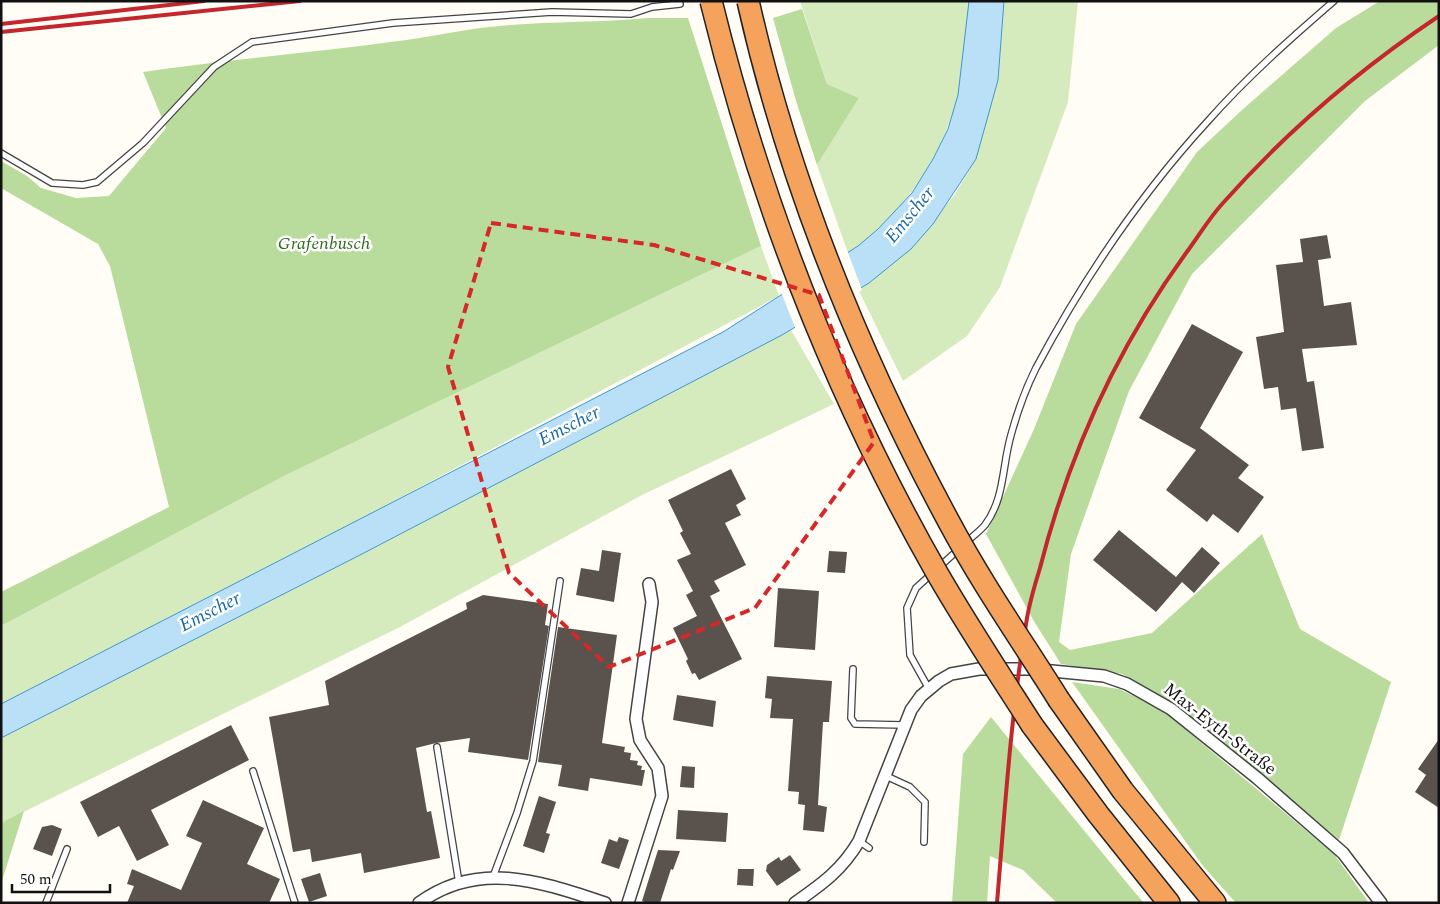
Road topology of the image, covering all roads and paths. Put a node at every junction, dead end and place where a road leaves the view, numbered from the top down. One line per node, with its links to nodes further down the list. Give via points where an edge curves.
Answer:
1 (711, 1): 26 (highway, bridge, via 743,120 772,210 849,402 893,492 937,573 1032,725)
2 (748, 1): 27 (highway, bridge, via 803,195 883,389 950,524 1058,700 1123,791)
3 (1334, 1): 9 (lane, via 1207,121 1127,221 1077,293 1028,388 1010,436 1003,485 996,505 984,525 916,588 908,608 910,655)
4 (680, 4): 5 (lane, via 652,7 631,14 552,12 411,22 252,42 214,67 144,143 97,182 83,185 52,183)
5 (1, 153)
6 (560, 581): 18 (lane, via 533,761)
7 (649, 584): 24 (street, via 652,602 636,719 640,740 658,768 662,796)
8 (853, 669): 10 (lane, via 851,718 856,724)
9 (929, 690): 10 (street, Max-Eyth-Straße, via 911,710); 28 (street, Max-Eyth-Straße, via 951,674 979,669 1104,676 1127,684 1171,709 1279,797 1343,853)
10 (904, 725): 13 (street, Max-Eyth-Straße)
11 (437, 747): 19 (lane)
12 (253, 771): 21 (lane)
13 (884, 775): 14 (street, Max-Eyth-Straße); 15 (lane, via 910,787 925,802)
14 (859, 841): 16 (lane); 25 (street, Max-Eyth-Straße, via 839,870)
15 (924, 842)
16 (869, 848)
17 (67, 849): 20 (lane)
18 (493, 877): 19 (street); 23 (street, via 520,878)
19 (459, 883): 22 (street)
20 (46, 903)
21 (295, 903)
22 (419, 903)
23 (605, 903)
24 (628, 903)
25 (796, 903)
26 (1169, 903)
27 (1215, 903)
28 (1381, 903)

